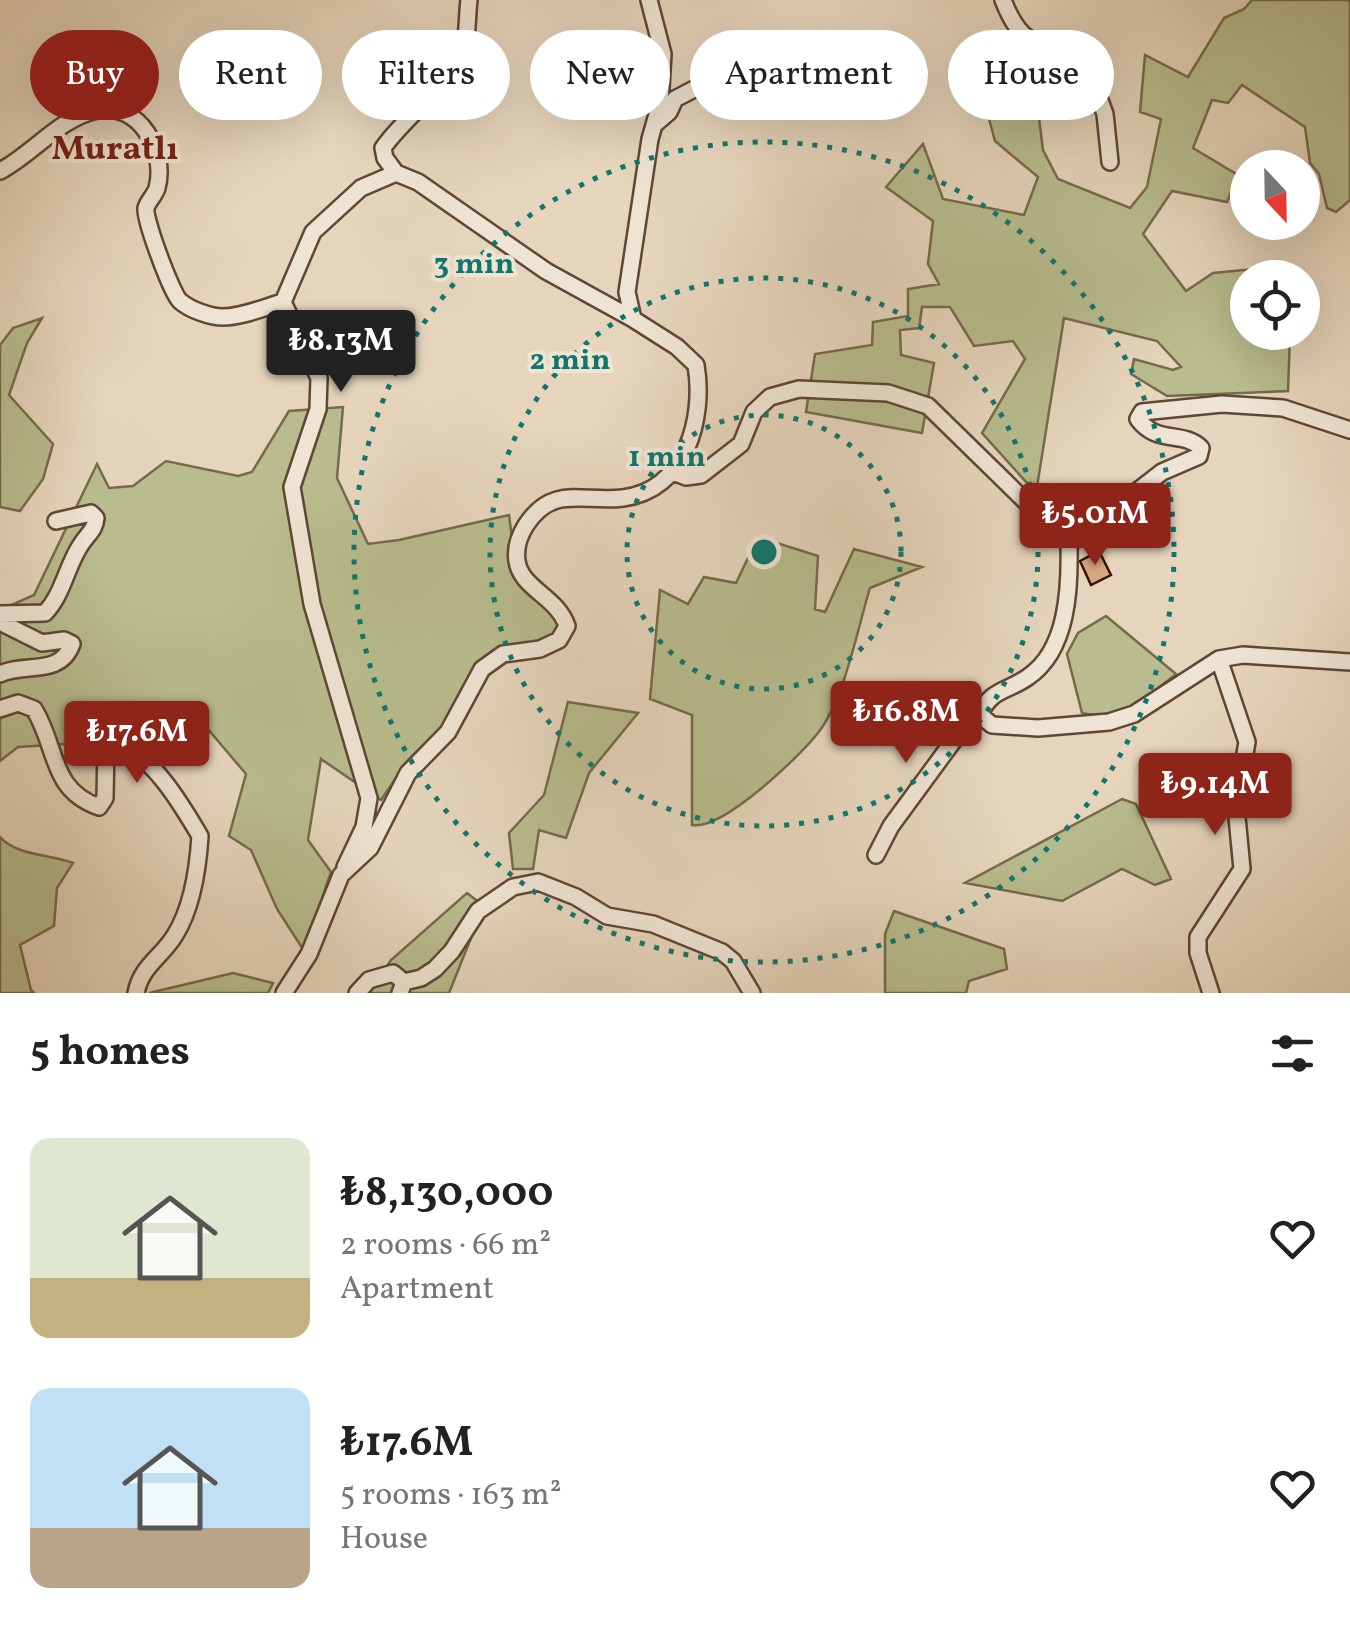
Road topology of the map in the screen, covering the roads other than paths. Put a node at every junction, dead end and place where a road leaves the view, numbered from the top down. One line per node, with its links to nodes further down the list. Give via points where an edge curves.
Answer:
1 (468, 0): 8 (street, via 463,50 384,148)
2 (649, 0): 5 (street, via 664,54)
3 (1003, 0): 6 (street, via 1028,40 1080,46 1105,114)
4 (690, 91): 5 (street, via 674,99)
5 (654, 126): 10 (street, via 627,292)
6 (1110, 162)
7 (0, 171): 9 (street, via 69,121 100,109 133,116 154,148 158,186 146,210 148,226 177,300 223,317)
8 (396, 173): 9 (street, via 361,188 313,232); 10 (street)
9 (284, 302): 23 (street, via 319,378 318,408 292,488 312,604 369,798 364,828)
10 (634, 320): 12 (street, via 696,365 699,412)
11 (1350, 430): 14 (street, via 1282,408 1222,404 1142,412 1138,419 1149,432 1194,441 1198,456 1162,472)
12 (673, 472): 14 (street, via 701,475 740,444 754,412 770,397 799,389 888,393 928,406); 23 (street, via 624,498 558,498 534,514 518,537 517,562 524,580 562,609 567,626 560,640 503,654 482,669 448,732 408,773 370,848)
13 (56, 521): 15 (street, via 91,513 96,518 56,601 45,614)
14 (1069, 544): 21 (street, via 1065,613 1050,656 1030,676 986,700)
15 (0, 614)
16 (0, 622): 19 (street, via 42,642 72,644 64,659 49,666)
17 (1218, 659): 18 (street); 21 (street, via 1134,714 1109,722 1038,728 992,725); 29 (street, via 1247,742 1236,808 1242,869 1198,937)
18 (1350, 662)
19 (0, 674)
20 (0, 709): 25 (street, via 34,709 62,779 78,800 99,807 106,745 125,744 158,774 200,836 186,910 172,940 139,978)
21 (980, 715): 22 (street, via 964,724)
22 (876, 856)
23 (342, 875): 26 (street)
24 (402, 988): 27 (street, via 392,973); 28 (street, via 452,951 478,911 526,882 538,882 607,916 653,924 722,952)
25 (136, 993)
26 (284, 993)
27 (357, 993)
28 (752, 993)
29 (1211, 993)

